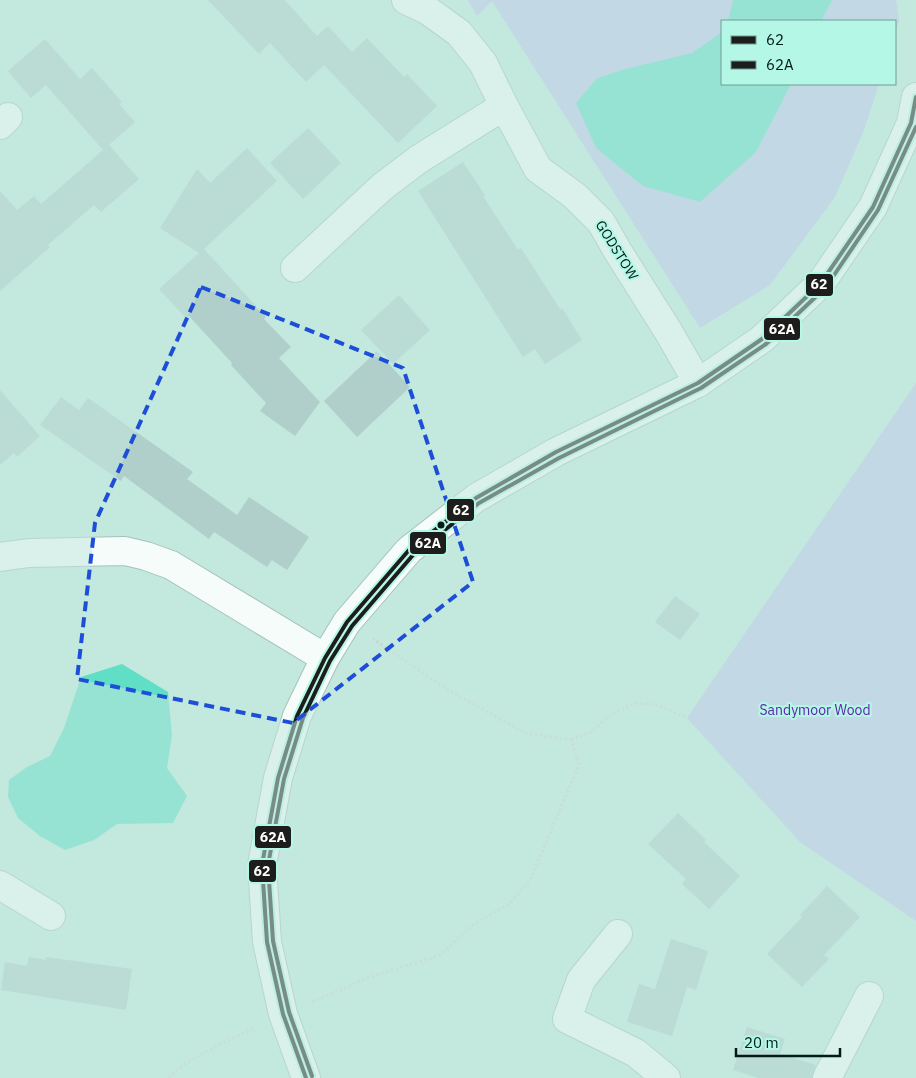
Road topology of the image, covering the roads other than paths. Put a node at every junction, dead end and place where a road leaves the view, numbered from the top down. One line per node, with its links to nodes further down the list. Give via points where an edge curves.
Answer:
1 (406, 0): 3 (street, GODSTOW, via 427,10 459,33 484,63)
2 (916, 97): 5 (street, via 911,123 873,207 821,283 762,339)
3 (504, 106): 4 (street, via 419,159 382,187); 5 (street, GODSTOW, via 538,169 575,196 601,222)
4 (295, 268)
5 (698, 382): 7 (street, via 556,452 476,498 409,550 347,622)
6 (0, 557): 7 (street, via 29,553 125,552 146,556 171,565)
7 (325, 658): 12 (street, via 297,716 278,778 262,864 267,942 283,1014)
8 (0, 885): 9 (street)
9 (51, 916)
10 (618, 934): 13 (street, via 581,980 567,1019 636,1053)
11 (869, 996): 14 (street)
12 (306, 1078)
13 (666, 1078)
14 (827, 1078)

